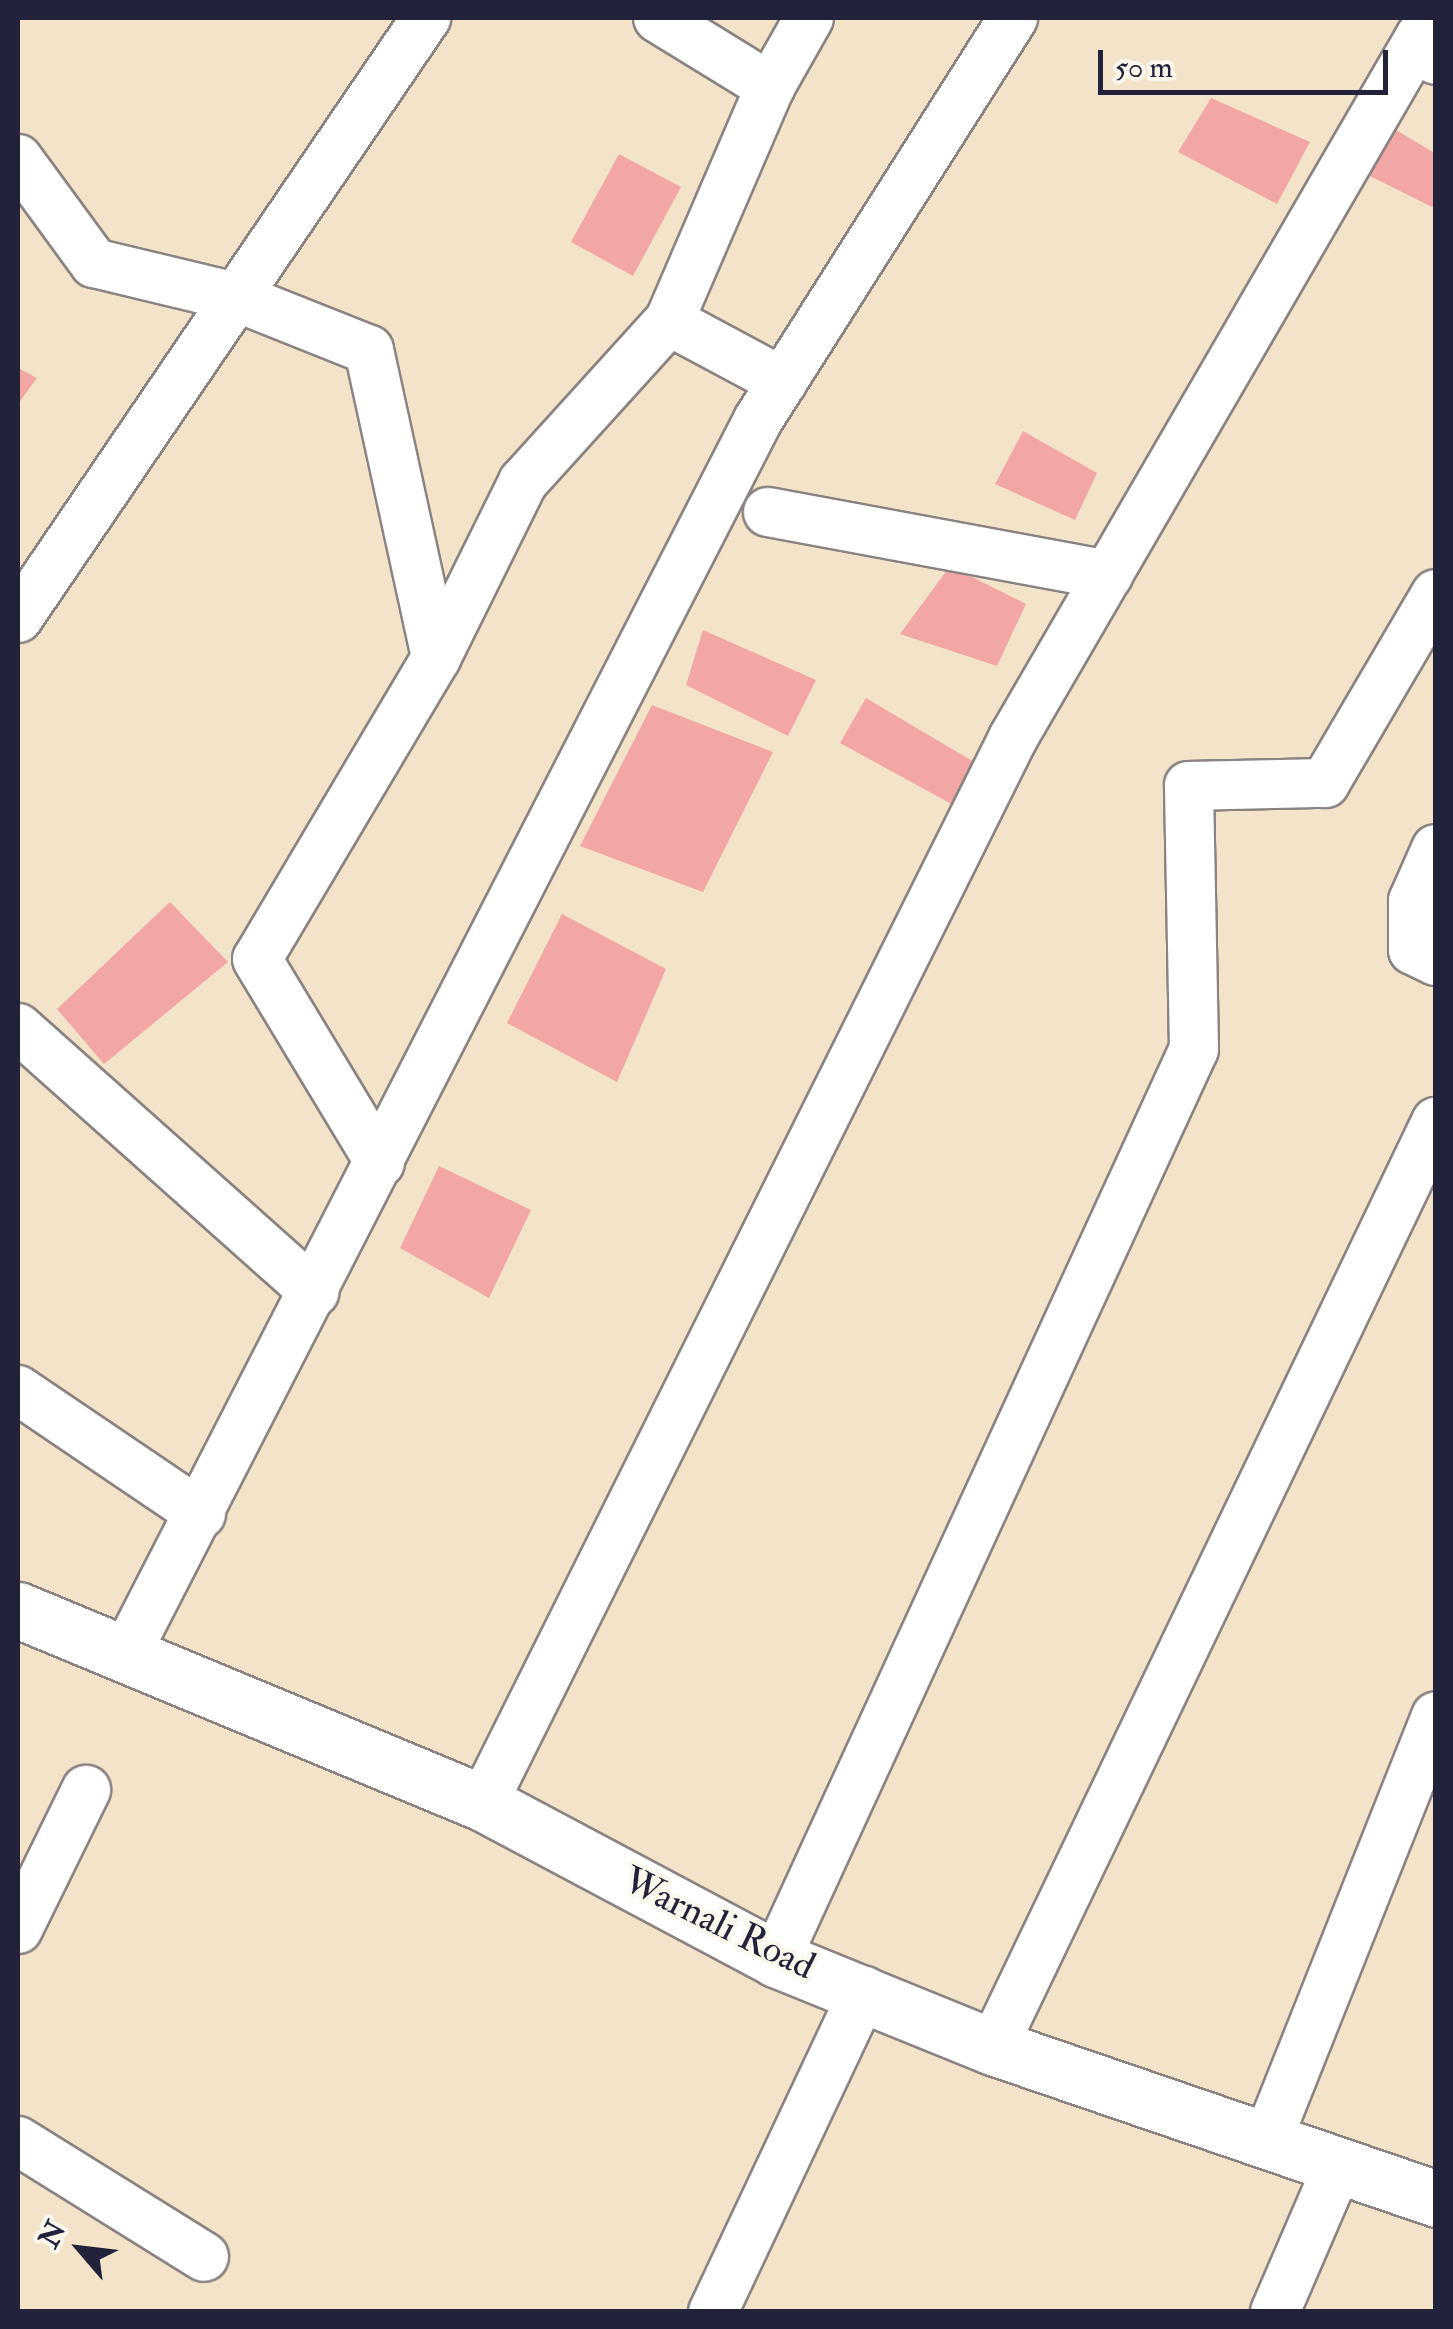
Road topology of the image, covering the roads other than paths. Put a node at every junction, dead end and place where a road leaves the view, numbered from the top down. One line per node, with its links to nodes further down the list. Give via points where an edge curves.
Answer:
1 (426, 18): 8 (street)
2 (658, 18): 6 (street)
3 (809, 18): 6 (street)
4 (1013, 18): 10 (street)
5 (1430, 38): 12 (street)
6 (770, 87): 9 (street)
7 (18, 159): 8 (street, via 94,264)
8 (236, 297): 14 (street); 15 (street, via 368,350)
9 (670, 321): 10 (street); 15 (street, via 523,482)
10 (782, 382): 20 (street)
11 (768, 512): 12 (street)
12 (1108, 575): 28 (street, via 1013,738)
13 (1436, 594): 30 (street, via 1325,783 1189,786 1194,1049)
14 (18, 618)
15 (436, 658): 20 (street, via 257,959)
16 (1436, 849): 17 (street, via 1412,900 1412,950)
17 (1436, 961)
18 (18, 1028): 21 (street)
19 (1436, 1122): 32 (street)
20 (380, 1163): 21 (street)
21 (314, 1292): 23 (street)
22 (18, 1390): 23 (street)
23 (201, 1514): 25 (street)
24 (18, 1610): 25 (main road, Warnali Road)
25 (125, 1656): 28 (main road, Warnali Road)
26 (1436, 1716): 34 (street)
27 (86, 1790): 29 (street)
28 (482, 1803): 30 (main road, Warnali Road)
29 (18, 1929)
30 (776, 1959): 31 (main road, Warnali Road)
31 (864, 1990): 32 (main road, Warnali Road); 38 (street)
32 (993, 2047): 34 (main road, Warnali Road)
33 (18, 2140): 37 (street)
34 (1267, 2142): 35 (main road, Warnali Road)
35 (1338, 2166): 36 (main road, Warnali Road); 39 (street)
36 (1436, 2199)
37 (204, 2257)
38 (712, 2312)
39 (1276, 2312)

